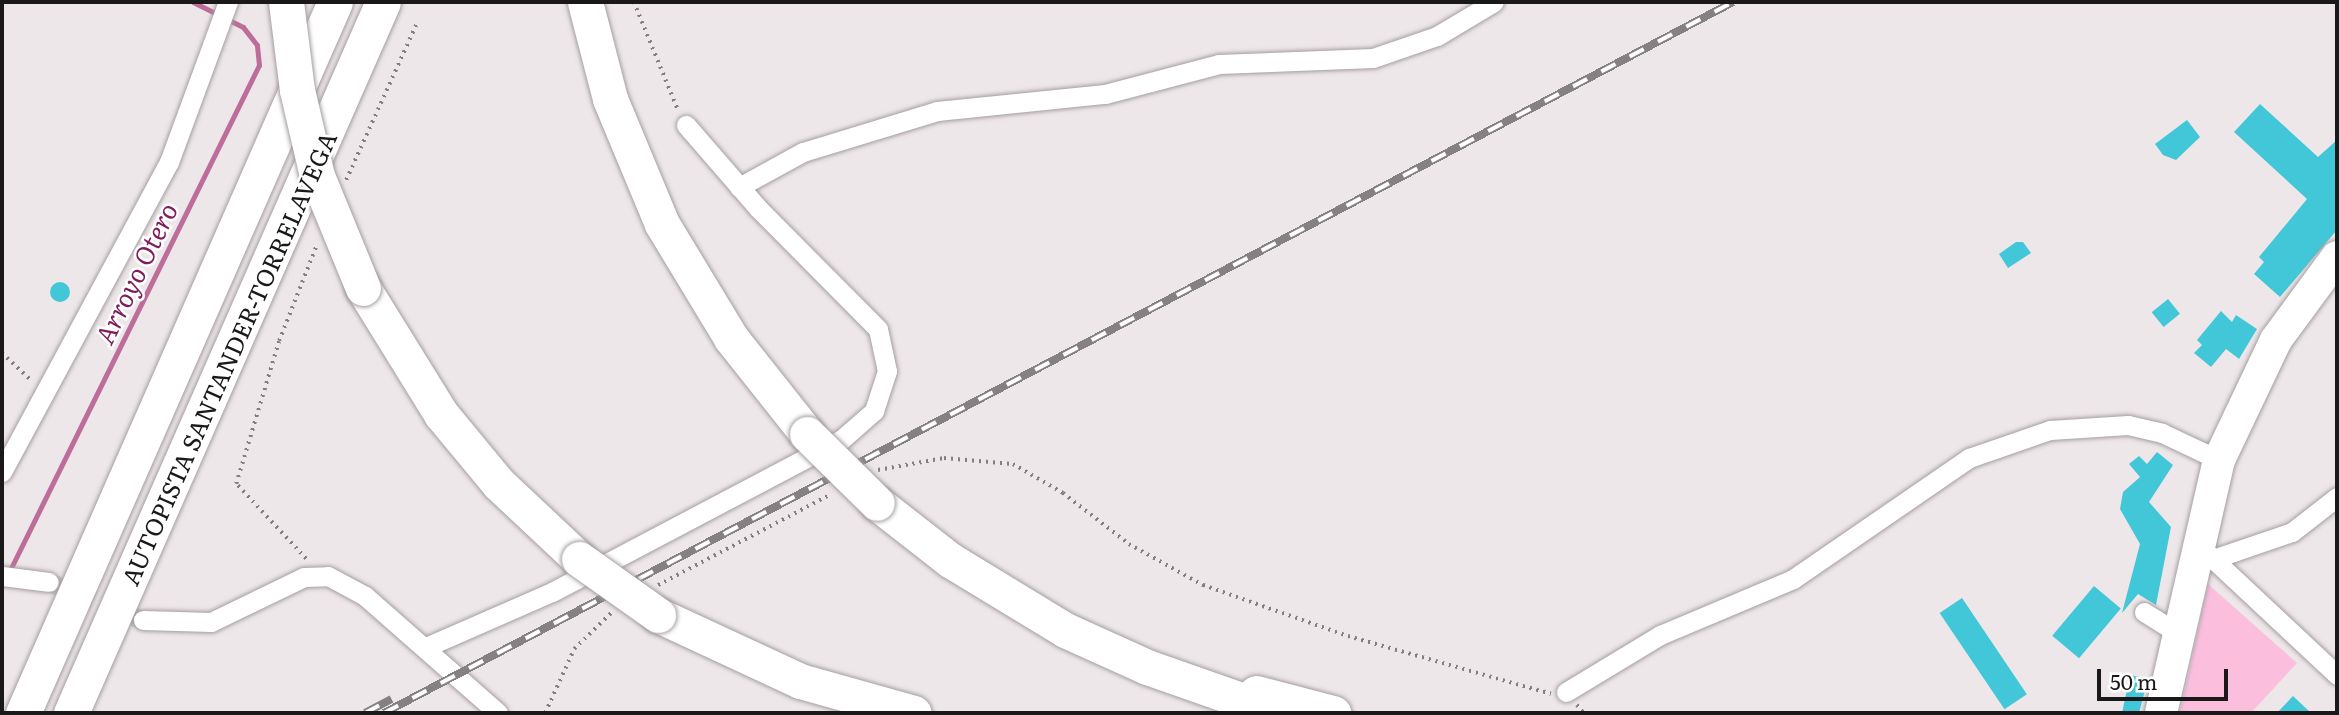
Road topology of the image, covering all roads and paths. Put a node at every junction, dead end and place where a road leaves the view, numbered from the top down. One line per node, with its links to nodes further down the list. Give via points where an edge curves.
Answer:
1 (228, 2): 15 (street, via 169,162)
2 (286, 2): 26 (highway, bridge, via 297,90 317,176 363,288 415,379 455,432 579,559 658,615)
3 (335, 2): 31 (highway, AUTOPISTA SANTANDER-TORRELAVEGA)
4 (383, 2): 32 (highway, AUTOPISTA SANTANDER-TORRELAVEGA)
5 (585, 2): 28 (highway, bridge, via 610,99 662,224 731,338 807,434 877,503 988,585)
6 (634, 2): 9 (path)
7 (1494, 2): 10 (street, via 1405,51 1300,65 1219,64 1105,94 937,111 803,152)
8 (417, 23): 11 (path)
9 (686, 125): 10 (street)
10 (739, 187): 27 (street, via 878,329 887,371 874,411 861,425 820,451 552,592)
11 (342, 189)
12 (319, 240): 20 (path, via 279,341 236,484)
13 (2337, 257): 16 (highway, via 2276,340)
14 (2, 353): 15 (path)
15 (46, 393): 17 (street)
16 (2219, 460): 19 (highway); 30 (street, via 2161,433 2128,425 2050,430 1969,458 1793,579 1660,635)
17 (2, 472)
18 (2337, 497): 19 (street, via 2292,532)
19 (2204, 551): 25 (highway); 29 (street)
20 (317, 575): 24 (street, via 211,622); 27 (street, via 348,584)
21 (11, 576): 22 (street)
22 (49, 582)
23 (2144, 612): 25 (street)
24 (143, 620)
25 (2176, 632): 38 (highway)
26 (717, 646): 34 (highway, via 772,676); 35 (highway, via 800,681)
27 (426, 647): 33 (street)
28 (1105, 649): 36 (highway); 37 (highway)
29 (2337, 675)
30 (1566, 692)
31 (23, 713)
32 (71, 713)
33 (498, 713)
34 (865, 713)
35 (914, 713)
36 (1278, 713)
37 (1333, 713)
38 (2161, 713)

